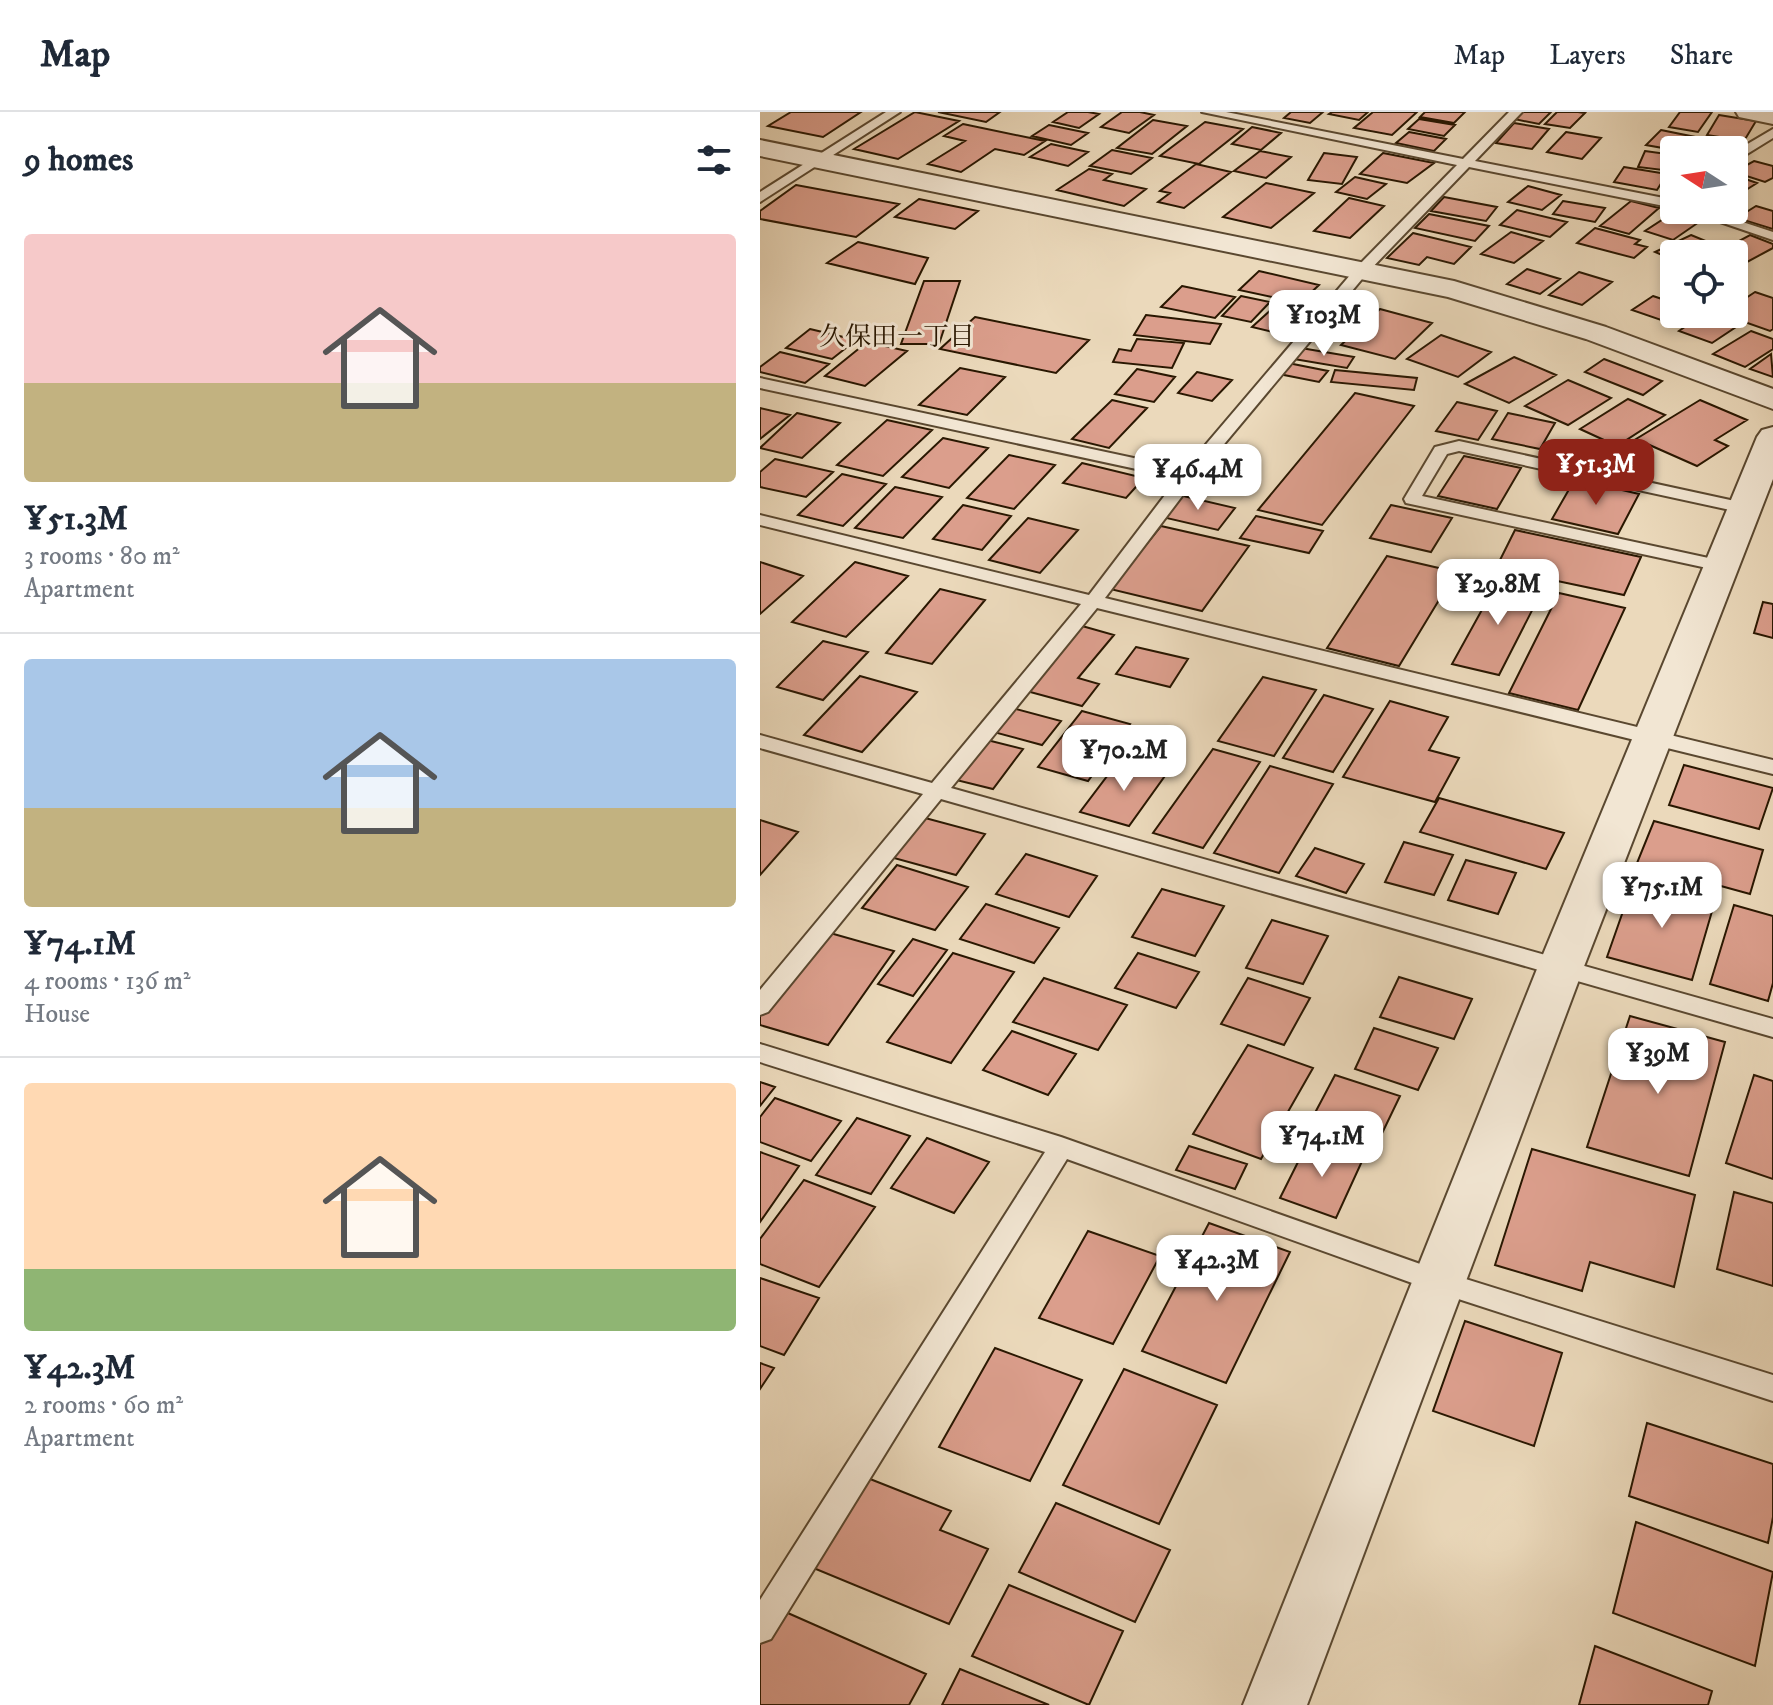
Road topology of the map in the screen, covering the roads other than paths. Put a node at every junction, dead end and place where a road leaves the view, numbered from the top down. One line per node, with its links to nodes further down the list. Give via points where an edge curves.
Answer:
1 (894, 112): 9 (lane)
2 (1208, 112): 10 (lane)
3 (1516, 112): 10 (lane)
4 (1748, 112): 5 (street)
5 (1773, 117)
6 (1773, 133): 8 (lane)
7 (760, 148): 9 (street)
8 (1748, 149)
9 (814, 160): 11 (lane); 15 (street)
10 (1464, 162): 12 (lane); 15 (lane)
11 (760, 198)
12 (1660, 199)
13 (1736, 224): 14 (lane)
14 (1773, 236)
15 (1362, 270): 17 (street, via 1454,290 1596,333); 19 (lane)
16 (760, 383): 19 (lane)
17 (1773, 400)
18 (1773, 437): 20 (street)
19 (1189, 475): 23 (lane)
20 (1744, 508): 22 (street); 22 (lane, via 1459,446 1441,450 1412,499)
21 (760, 520): 23 (lane)
22 (1721, 566): 24 (street)
23 (1094, 600): 24 (lane); 27 (lane)
24 (1652, 738): 26 (lane); 28 (street)
25 (760, 741): 27 (lane)
26 (1773, 767)
27 (939, 791): 28 (lane); 29 (lane)
28 (1560, 969): 30 (lane); 33 (street)
29 (760, 1006)
30 (1773, 1028)
31 (760, 1053): 32 (lane)
32 (1061, 1147): 33 (lane); 35 (lane)
33 (1440, 1282): 34 (lane); 36 (street)
34 (1773, 1388)
35 (760, 1628)
36 (1275, 1705)

